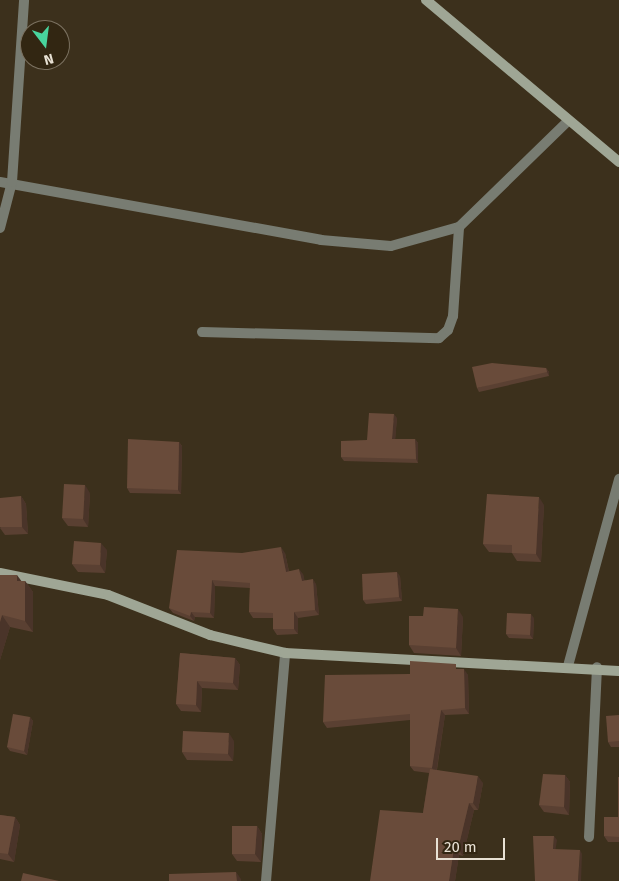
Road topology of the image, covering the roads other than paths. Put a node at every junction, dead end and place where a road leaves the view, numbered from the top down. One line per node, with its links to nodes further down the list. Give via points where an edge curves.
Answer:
1 (24, 0): 6 (street)
2 (426, 0): 3 (street)
3 (568, 121): 4 (street); 7 (street)
4 (619, 162)
5 (0, 182): 6 (street)
6 (12, 182): 7 (street, via 321,240 391,246); 8 (street)
7 (459, 227): 9 (street, via 453,316 448,330 439,338)
8 (0, 228)
9 (202, 332)
10 (619, 479): 13 (street)
11 (0, 573): 12 (street, via 108,595 210,635)
12 (285, 653): 13 (street); 17 (street)
13 (568, 666): 14 (street)
14 (597, 667): 15 (street); 16 (street)
15 (619, 671)
16 (589, 837)
17 (266, 881)

